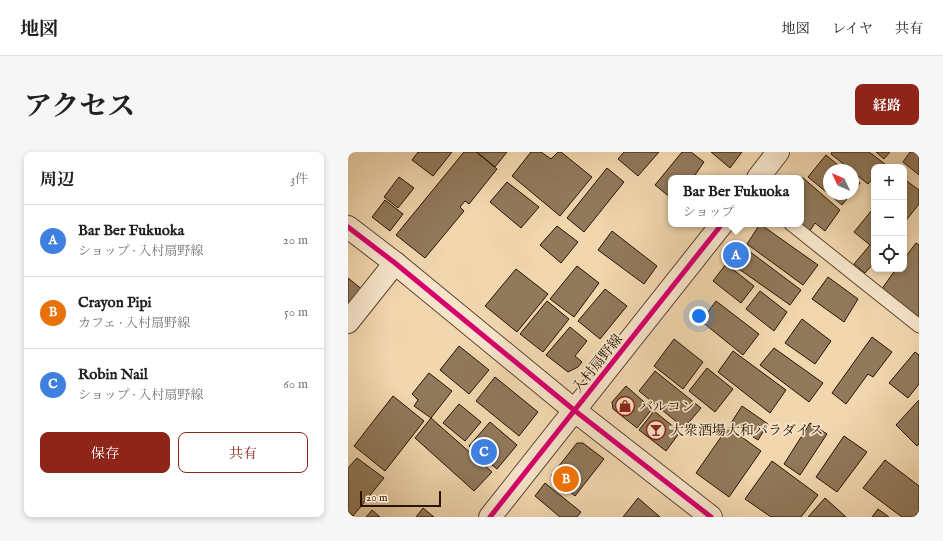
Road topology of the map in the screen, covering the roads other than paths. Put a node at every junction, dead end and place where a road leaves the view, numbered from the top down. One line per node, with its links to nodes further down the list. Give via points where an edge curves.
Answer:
1 (778, 152): 2 (street)
2 (760, 175)
3 (348, 227): 6 (street)
4 (720, 227): 9 (street, 入村扇野線)
5 (795, 227): 8 (lane)
6 (395, 263): 7 (street); 9 (street)
7 (348, 322)
8 (919, 326)
9 (574, 410): 10 (street, 入村扇野線); 11 (street)
10 (490, 517)
11 (711, 517)

